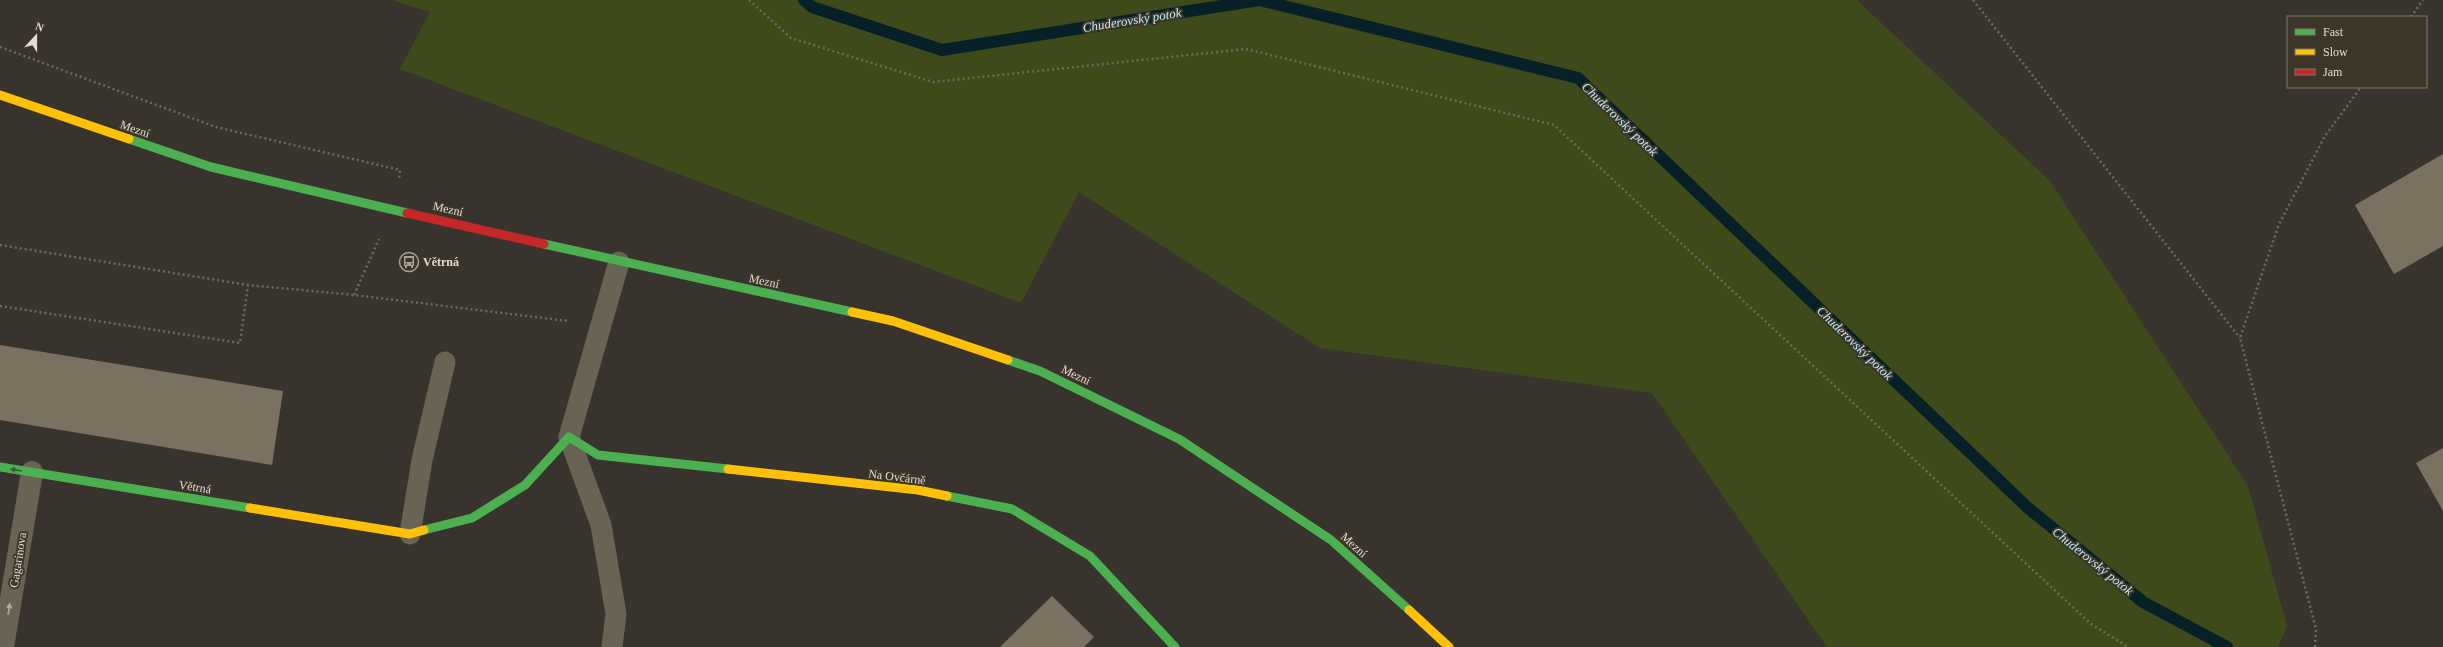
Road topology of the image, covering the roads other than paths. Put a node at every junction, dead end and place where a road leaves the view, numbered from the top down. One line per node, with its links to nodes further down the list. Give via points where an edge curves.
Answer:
1 (0, 95): 2 (street, Mezní, via 211,167)
2 (619, 262): 4 (lane); 11 (street, Mezní, via 893,321 1040,371 1179,439 1331,540)
3 (445, 362): 7 (lane, via 422,460)
4 (569, 437): 7 (street, Větrná, via 525,485 472,518); 8 (street, Na Ovčárně, via 598,454 918,490 1012,509 1090,556); 10 (lane, via 601,525 616,614)
5 (0, 467): 6 (street, Větrná, one-way to 5)
6 (32, 472): 7 (street, Větrná); 9 (street, Gagarinova, one-way to 6)
7 (410, 534)
8 (1165, 644)
9 (3, 647)
10 (612, 647)
11 (1449, 647)

